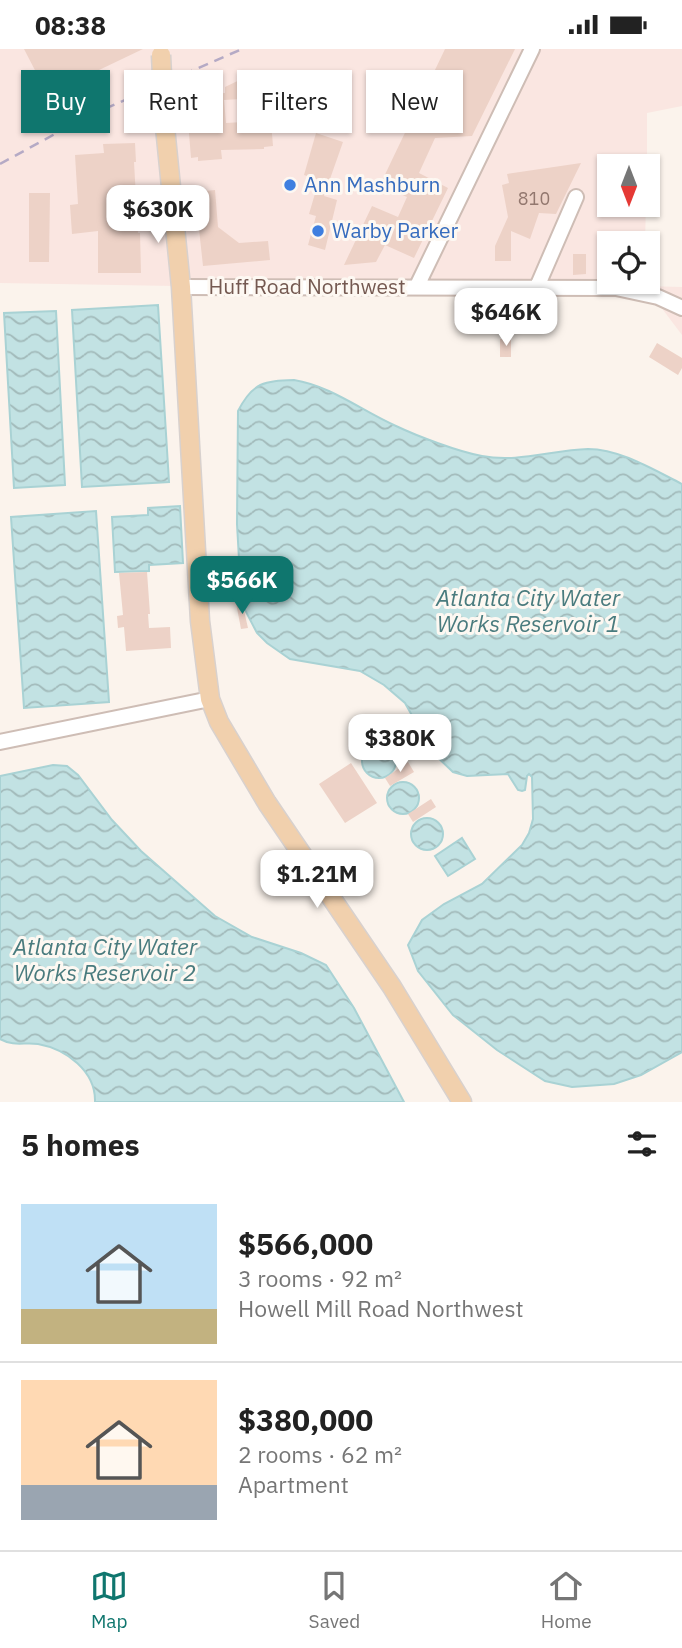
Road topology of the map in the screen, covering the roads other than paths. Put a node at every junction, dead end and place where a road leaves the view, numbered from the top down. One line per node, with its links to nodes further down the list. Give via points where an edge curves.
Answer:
1 (532, 49): 4 (street)
2 (161, 52): 5 (main road, bridge)
3 (576, 197): 6 (street)
4 (417, 286): 5 (street, Huff Road Northwest); 6 (street, Huff Road Northwest)
5 (181, 287): 8 (main road, via 200,621)
6 (537, 287): 7 (street, Huff Road Northwest, via 616,288 648,294)
7 (682, 308)
8 (210, 699): 9 (street); 10 (main road, via 267,803)
9 (0, 742)
10 (462, 1102)

